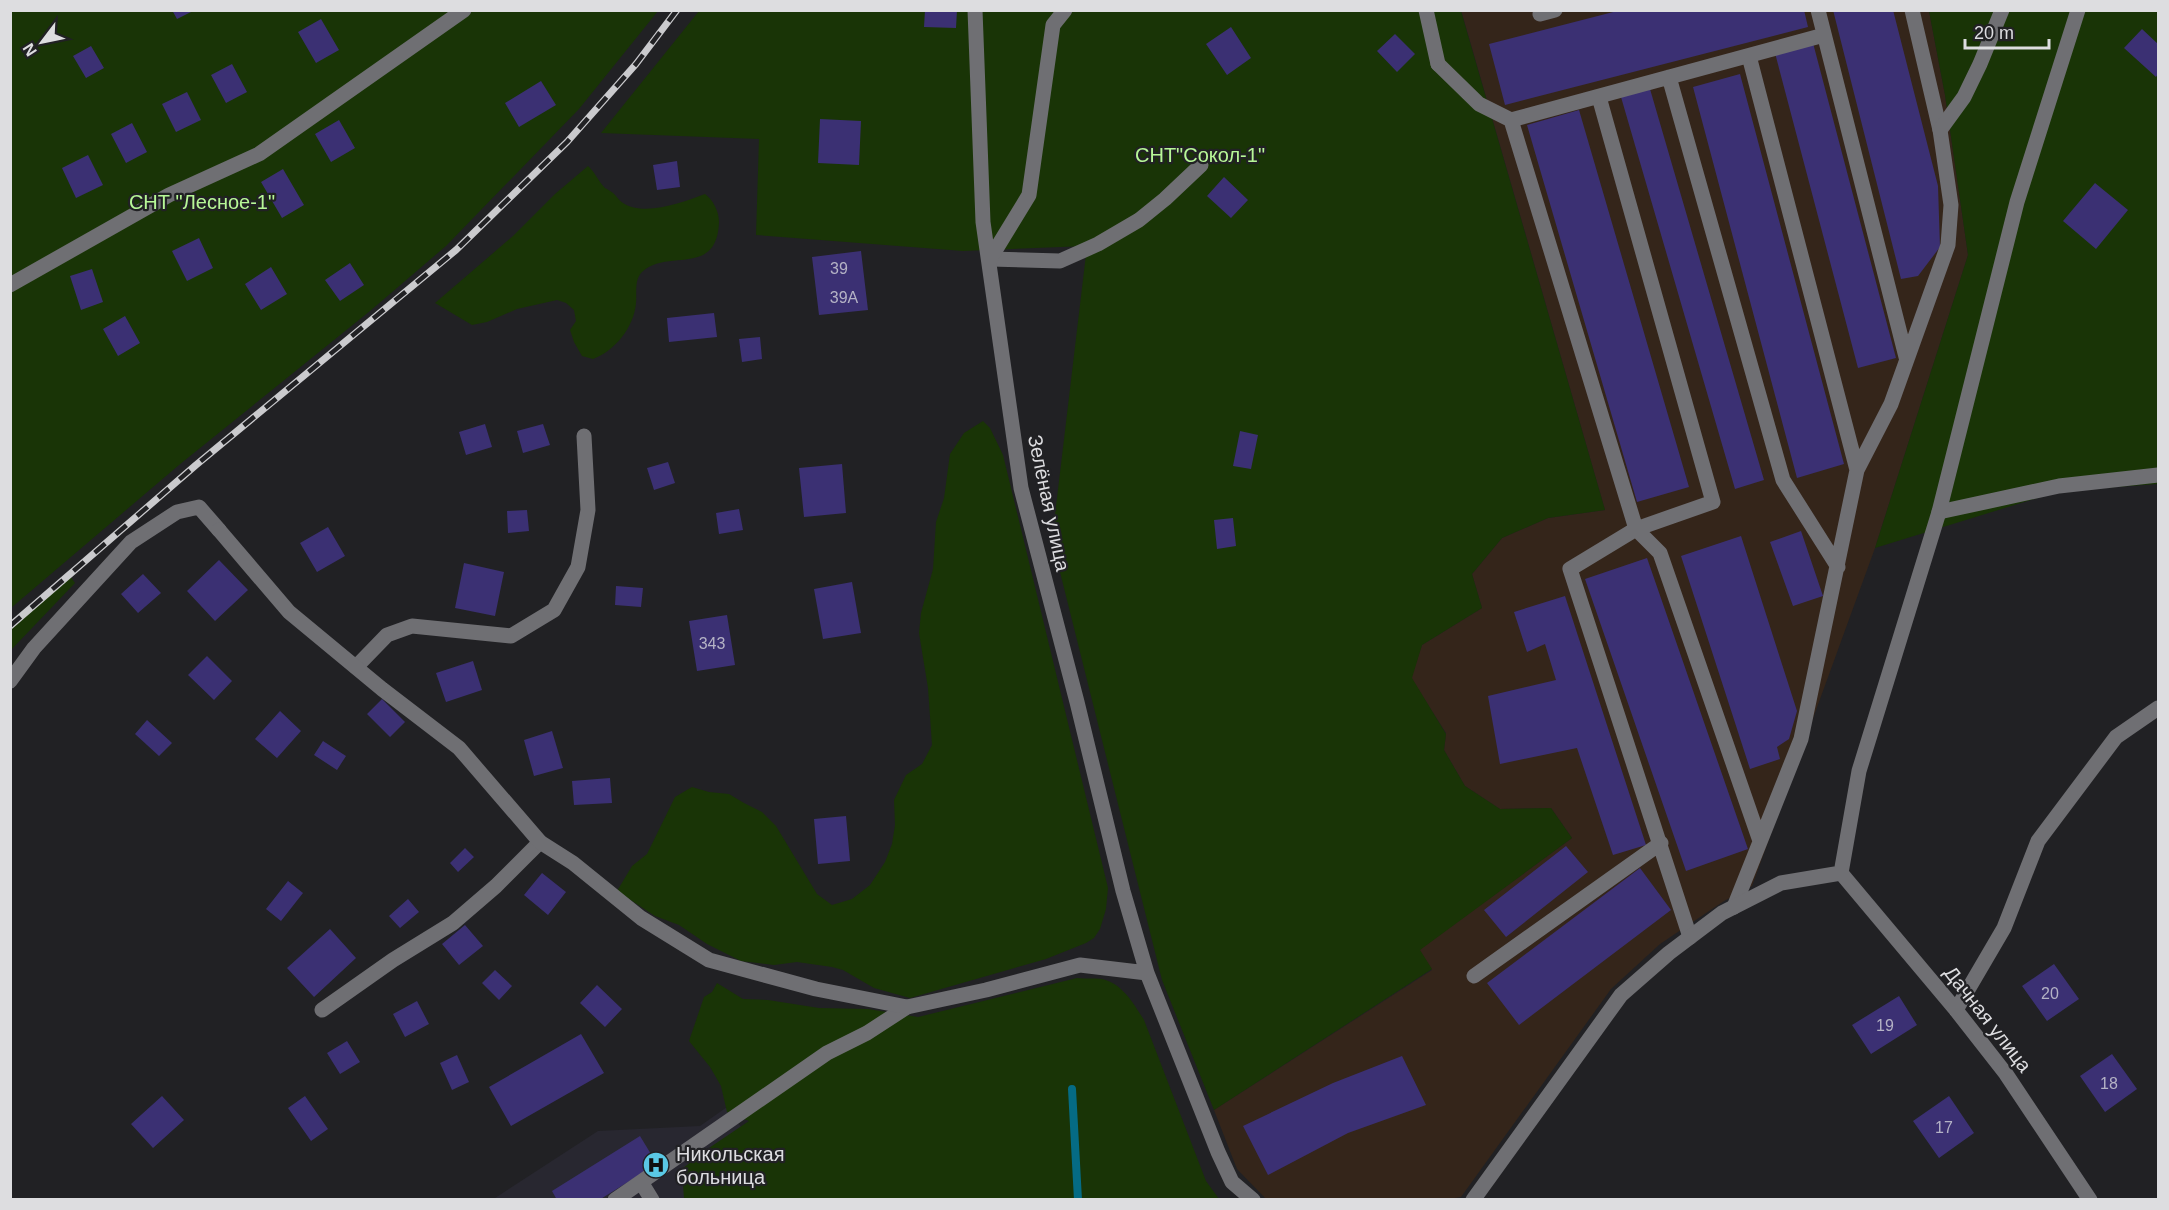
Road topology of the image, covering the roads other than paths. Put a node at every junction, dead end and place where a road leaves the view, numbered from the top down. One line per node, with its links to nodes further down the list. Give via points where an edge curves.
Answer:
1 (464, 10): 17 (street, via 260,154 169,195)
2 (975, 10): 16 (street, Зелёная улица, via 983,222)
3 (1065, 10): 16 (street, via 1053,25 1029,195)
4 (1426, 10): 13 (street, via 1438,64 1479,104)
5 (1818, 10): 9 (street)
6 (1912, 10): 14 (street)
7 (2002, 10): 14 (street, via 1964,97)
8 (2078, 10): 22 (street, via 2017,202)
9 (1824, 35): 10 (street); 18 (street)
10 (1749, 56): 11 (street); 20 (street)
11 (1669, 77): 12 (street); 24 (street, via 1783,480)
12 (1599, 97): 13 (street); 23 (street, via 1713,502)
13 (1511, 120): 23 (street)
14 (1940, 130): 18 (street, via 1951,205 1948,245)
15 (1201, 165): 16 (street, via 1139,220 1060,261)
16 (990, 259): 34 (street, Зелёная улица, via 1021,488)
17 (10, 285)
18 (1906, 357): 20 (street, via 1891,404)
19 (584, 436): 25 (street, via 588,510 579,567 554,610 511,636 412,626 387,635)
20 (1857, 470): 24 (street)
21 (2158, 475): 22 (street, via 2059,486)
22 (1939, 512): 31 (street, via 1858,771)
23 (1636, 529): 28 (street, via 1660,553); 30 (street, via 1569,569)
24 (1838, 567): 28 (street, via 1801,739)
25 (356, 667): 26 (street, via 289,612 199,507 177,512 130,542 34,648); 29 (street, via 459,747)
26 (10, 681)
27 (2158, 708): 38 (street, via 2116,737 2038,841 2004,928)
28 (1760, 841): 32 (street)
29 (540, 842): 36 (street, via 573,862 641,918 709,960 816,989); 37 (street, via 453,923)
30 (1661, 843): 33 (street); 35 (street)
31 (1841, 873): 32 (street, via 1781,883); 38 (street, Дачная улица)
32 (1734, 907): 33 (street)
33 (1690, 936): 43 (street, via 1621,995)
34 (1147, 973): 36 (street, via 1080,965); 42 (street, Зелёная улица, via 1232,1182)
35 (1474, 976)
36 (907, 1007): 39 (street, via 826,1053)
37 (322, 1010)
38 (1956, 1010): 44 (street, Дачная улица, via 2006,1074)
39 (641, 1182): 40 (street); 41 (street)
40 (615, 1200)
41 (652, 1200)
42 (1253, 1200)
43 (1473, 1200)
44 (2090, 1200)

